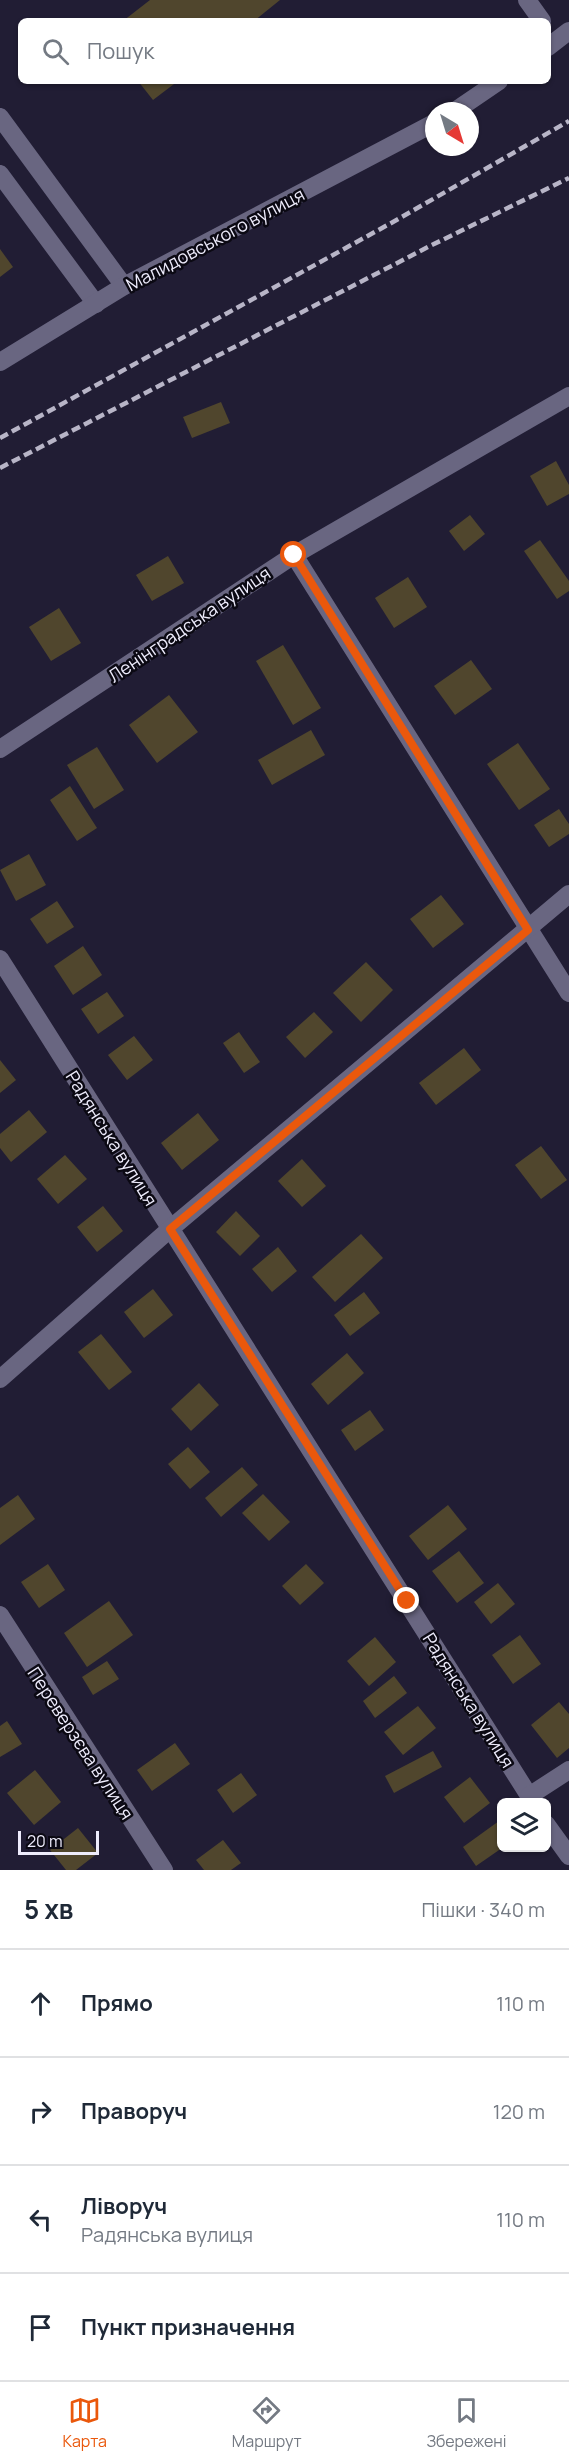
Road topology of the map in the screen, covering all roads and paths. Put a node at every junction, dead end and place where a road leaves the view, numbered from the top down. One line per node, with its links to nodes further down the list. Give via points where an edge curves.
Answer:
1 (526, 0): 2 (street)
2 (540, 18)
3 (495, 84): 4 (street)
4 (468, 102)
5 (0, 117): 8 (street)
6 (425, 128): 8 (street, Малидовського вулиця)
7 (0, 174): 9 (street)
8 (124, 286): 9 (street, Малидовського вулиця)
9 (96, 304): 10 (street, Малидовського вулиця)
10 (0, 362)
11 (569, 396): 12 (street, Ленінградська вулиця)
12 (294, 555): 13 (street, Ленінградська вулиця); 15 (street)
13 (0, 749)
14 (569, 894): 15 (street)
15 (528, 930): 17 (street); 18 (street)
16 (0, 959): 18 (street, Радянська вулиця)
17 (569, 993)
18 (170, 1229): 19 (street); 22 (street, Радянська вулиця)
19 (0, 1379)
20 (0, 1615): 26 (street, Переверзєва вулиця)
21 (569, 1770): 23 (street)
22 (530, 1798)
23 (532, 1798)
24 (551, 1831): 25 (street)
25 (569, 1856)
26 (164, 1870)

